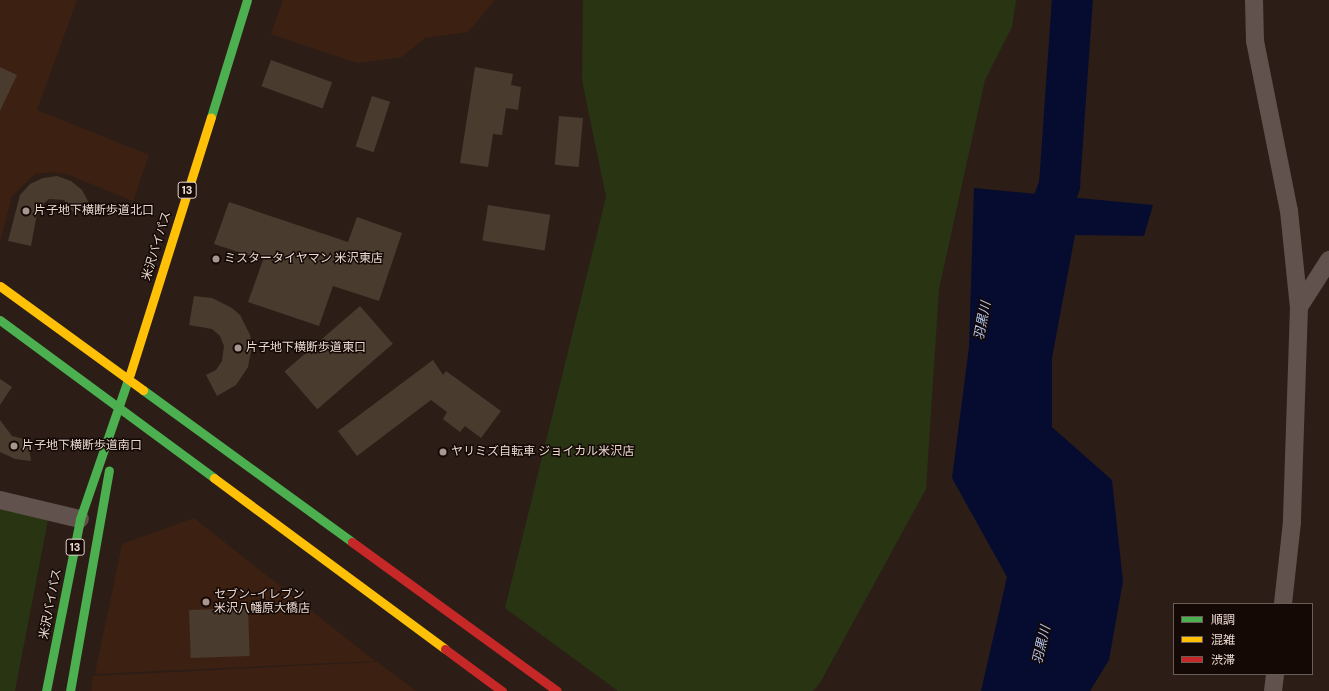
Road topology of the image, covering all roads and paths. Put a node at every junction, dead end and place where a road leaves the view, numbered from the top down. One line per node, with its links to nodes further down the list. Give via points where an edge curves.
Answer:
1 (247, 0): 7 (main road, 米沢バイパス / 13)
2 (1254, 0): 5 (street, via 1255,41 1289,211)
3 (1329, 260): 5 (street)
4 (0, 286): 7 (main road)
5 (1299, 307): 11 (street, via 1292,522)
6 (0, 320): 8 (main road)
7 (128, 381): 8 (main road, 米沢バイパス / 13); 16 (main road)
8 (120, 408): 10 (main road, 米沢バイパス / 13); 14 (main road, 米沢バイパス / 13); 15 (main road)
9 (0, 500): 10 (street)
10 (80, 519): 13 (main road, 米沢バイパス / 13)
11 (1283, 603)
12 (1275, 675): 17 (street)
13 (46, 691)
14 (70, 691)
15 (502, 691)
16 (557, 691)
17 (1273, 691)

